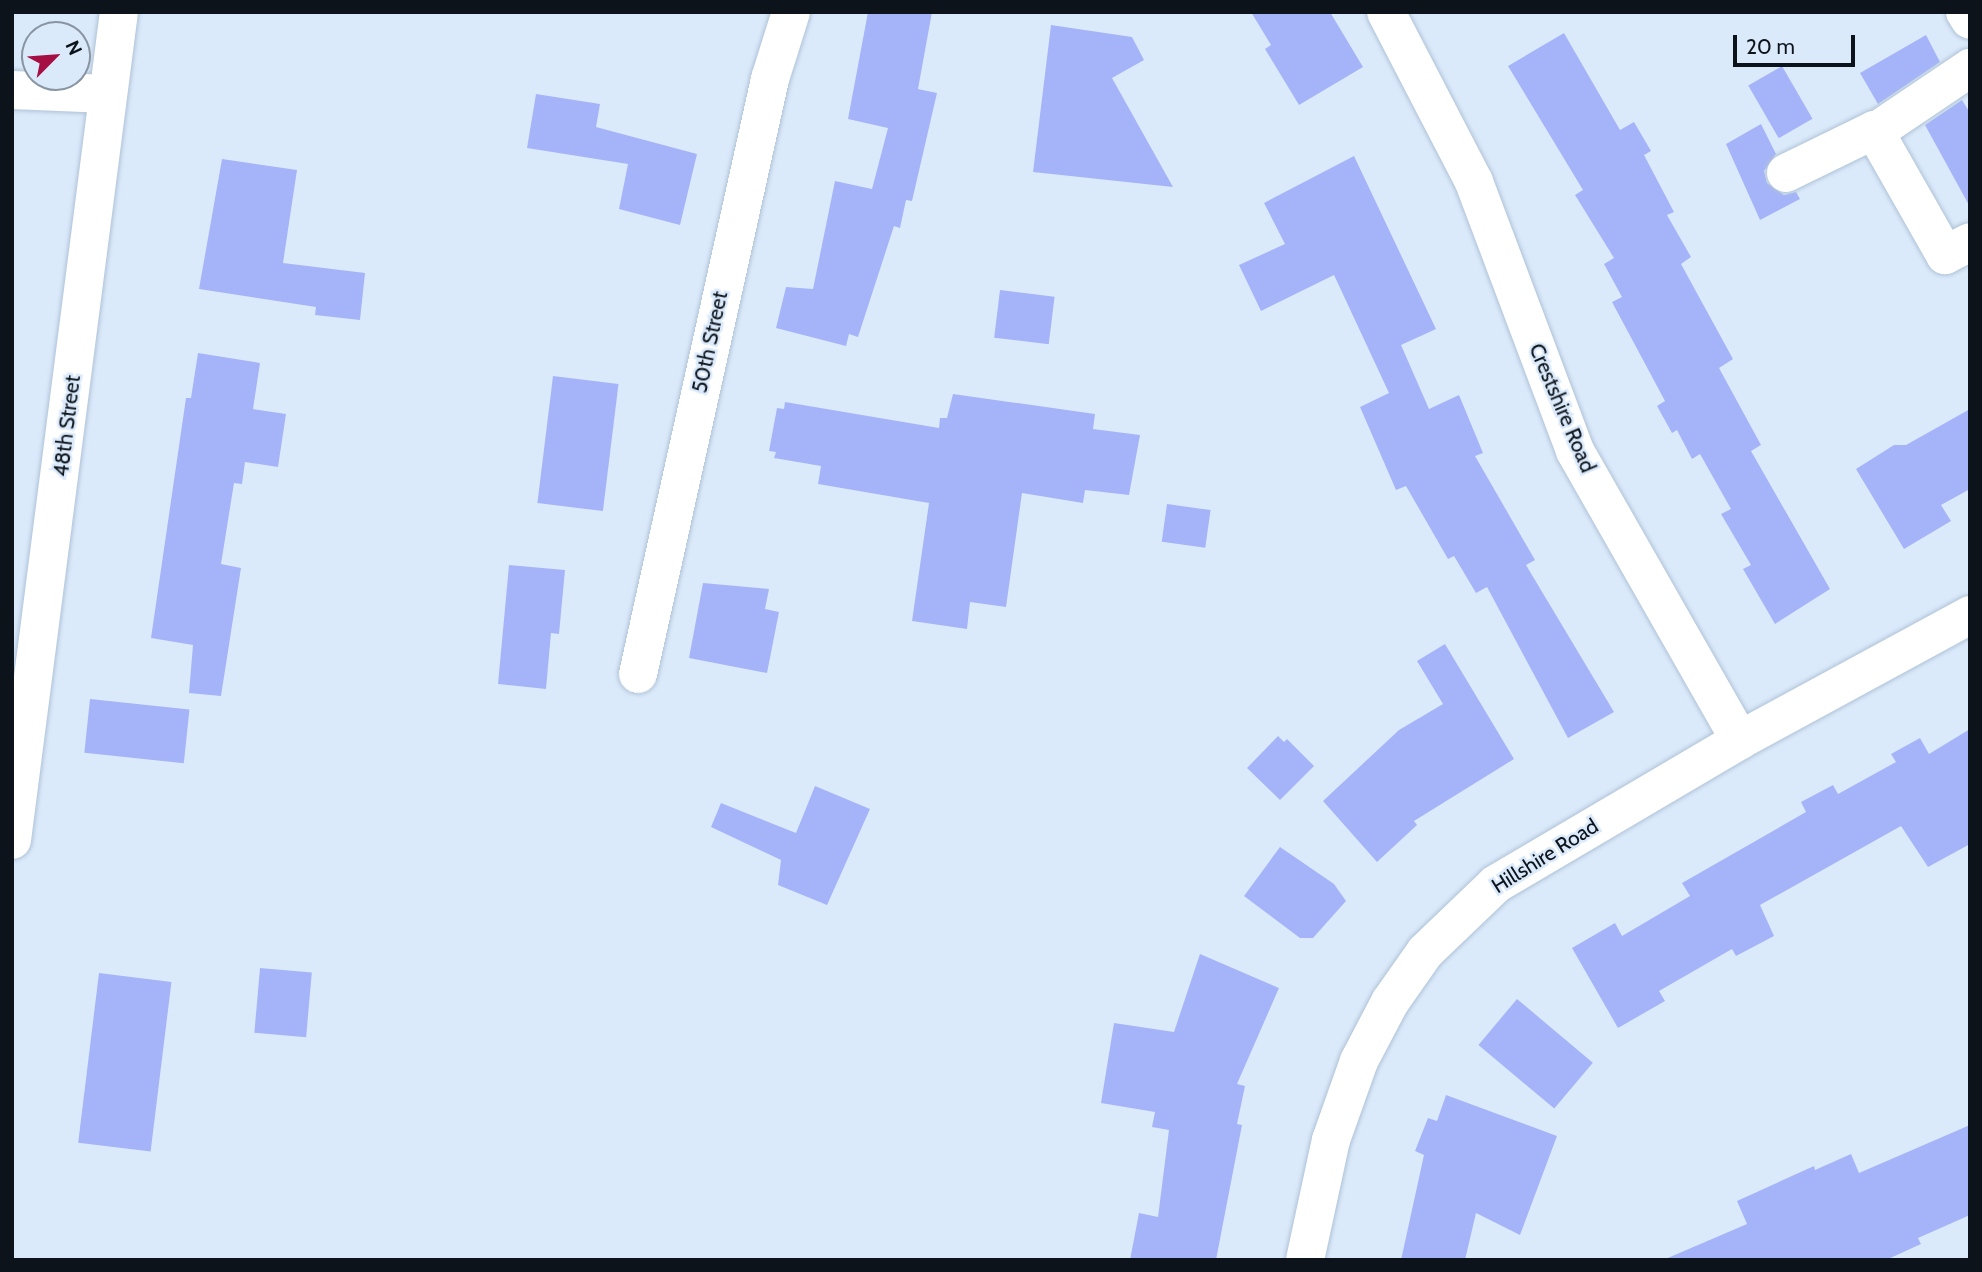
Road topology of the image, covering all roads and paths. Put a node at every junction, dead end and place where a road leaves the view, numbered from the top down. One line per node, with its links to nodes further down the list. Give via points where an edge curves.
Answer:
1 (119, 12): 8 (street, 48th Street)
2 (791, 12): 13 (street, 50th Street, via 761,120)
3 (1386, 12): 14 (street, Crestshire Road, via 1501,246 1575,451)
4 (1965, 12): 5 (street)
5 (1970, 20)
6 (1970, 68): 9 (street)
7 (12, 90): 8 (street)
8 (107, 94): 15 (street, 48th Street, via 42,633)
9 (1875, 132): 10 (street); 11 (street, via 1945,255)
10 (1786, 173)
11 (1970, 242)
12 (1970, 615): 14 (street, Hillshire Road)
13 (638, 674)
14 (1740, 740): 16 (street, Hillshire Road, via 1496,884 1425,951 1390,1002 1359,1061 1331,1140)
15 (12, 840)
16 (1305, 1260)

